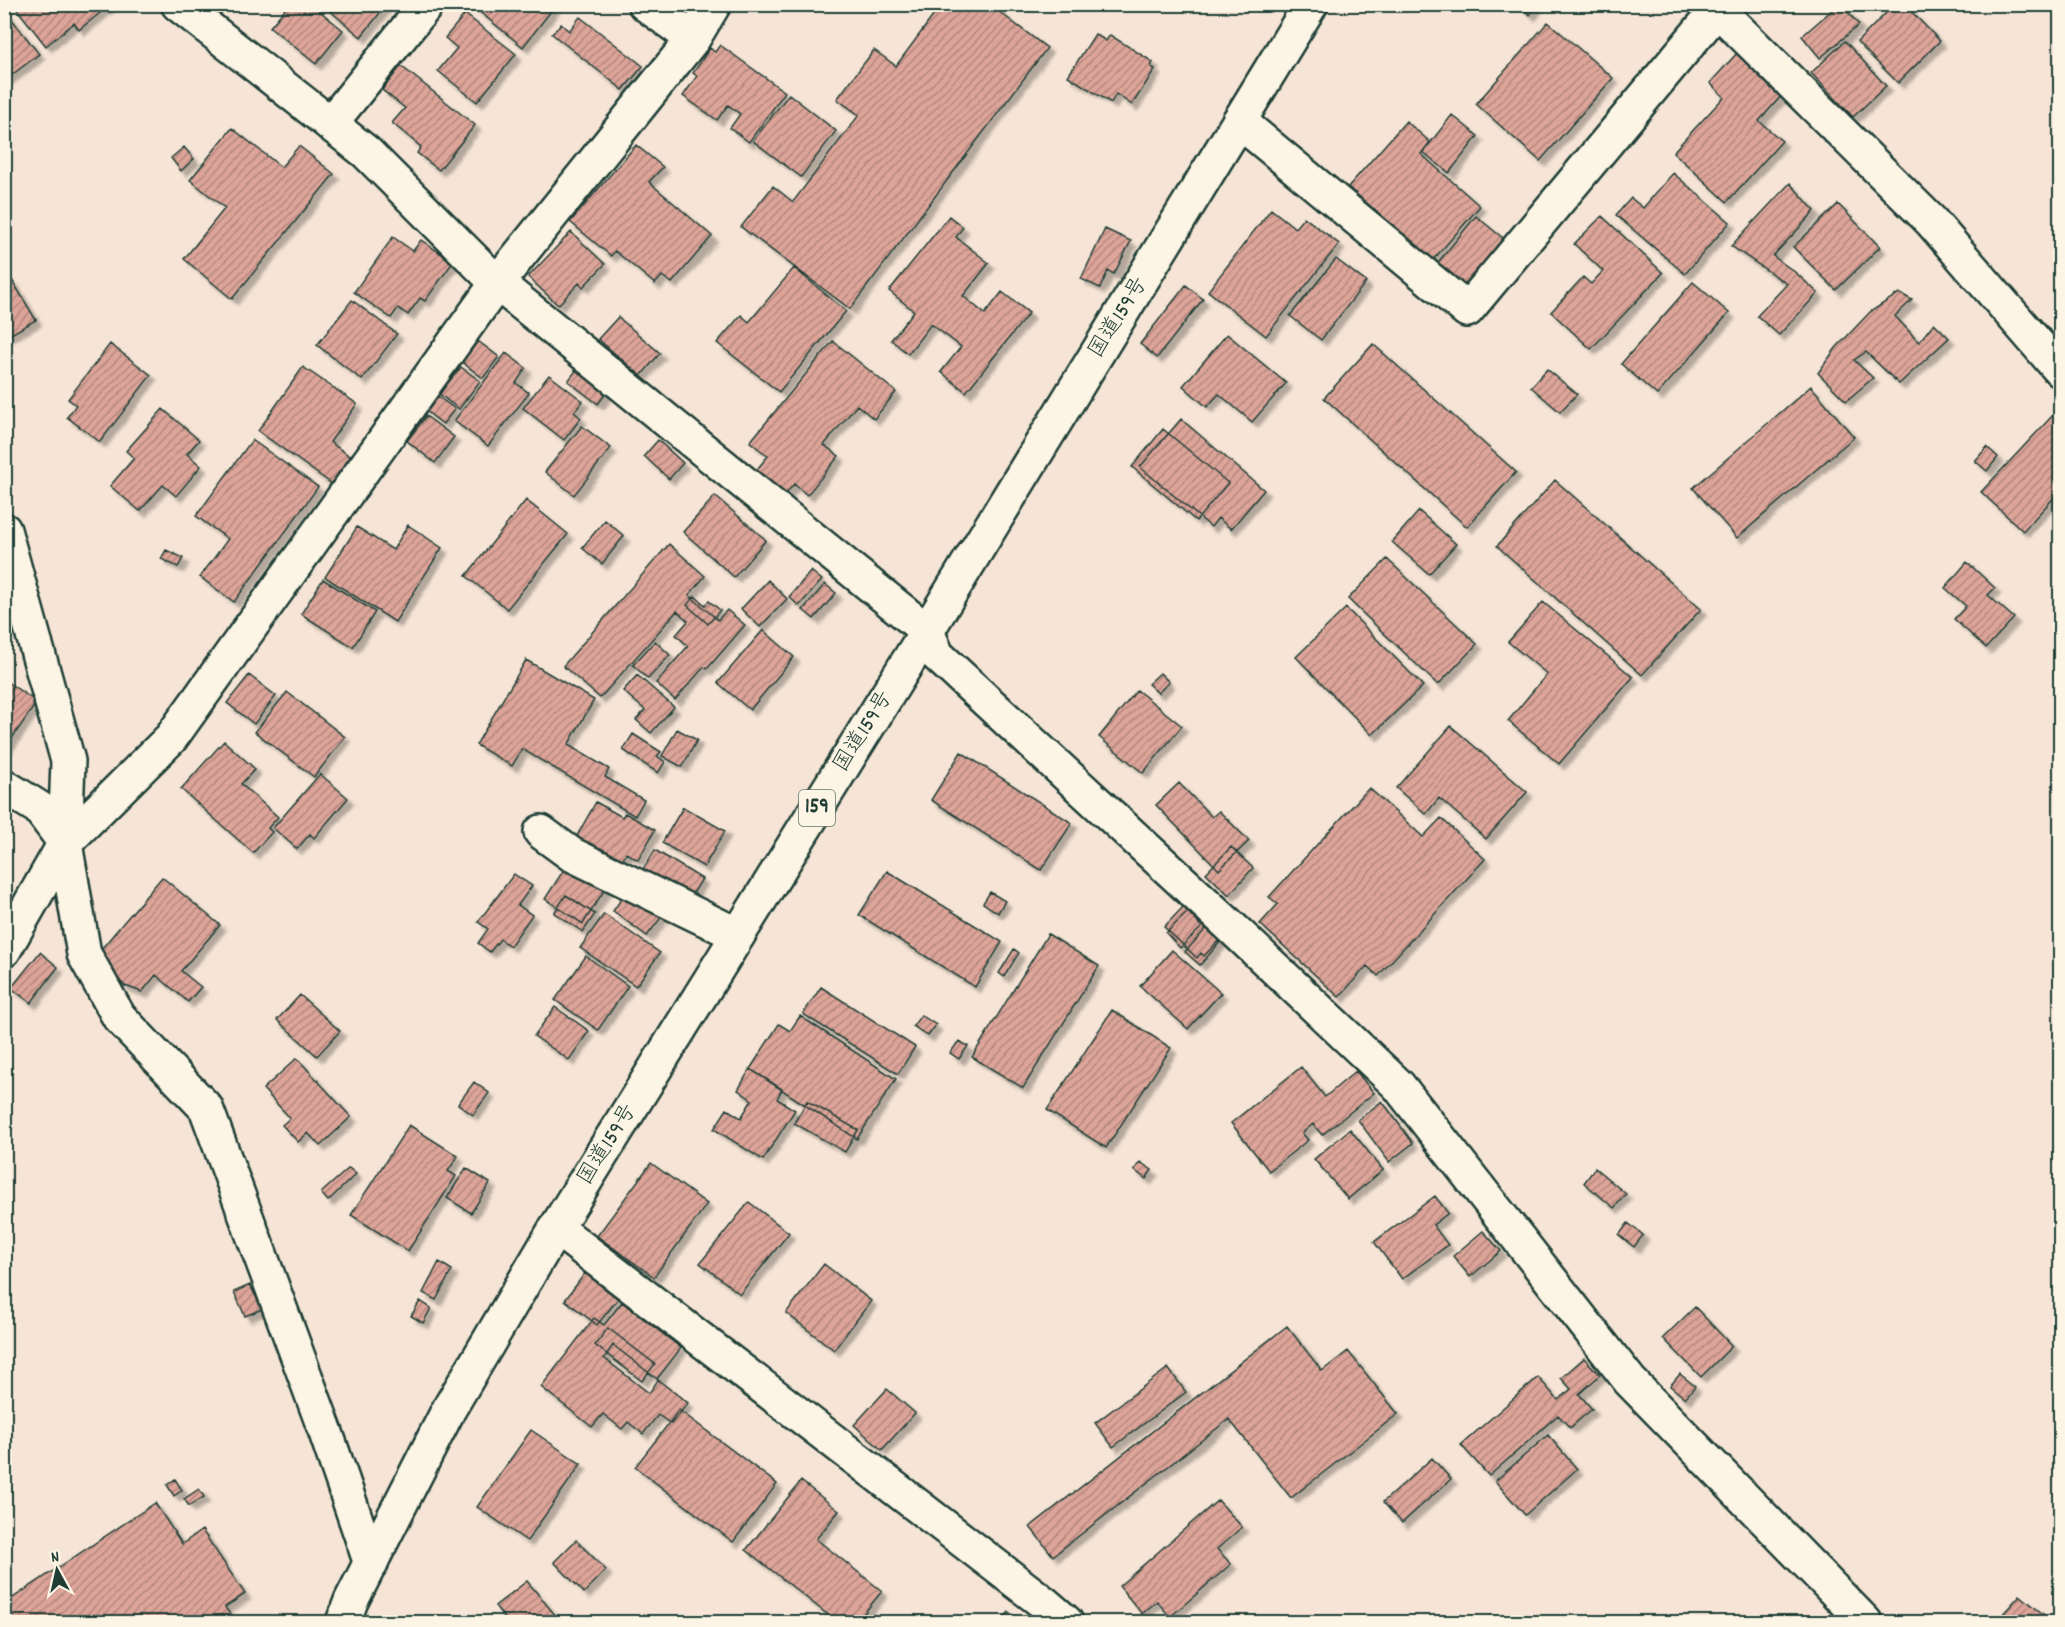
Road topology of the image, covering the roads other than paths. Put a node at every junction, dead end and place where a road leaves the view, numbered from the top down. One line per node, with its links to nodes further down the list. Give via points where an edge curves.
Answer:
1 (178, 4): 9 (main road)
2 (427, 4): 9 (main road)
3 (645, 4): 7 (main road)
4 (714, 4): 7 (main road)
5 (1311, 4): 8 (main road, 国道159号 / 159)
6 (1714, 7): 8 (main road, via 1467,310); 11 (main road, via 1931,221)
7 (693, 39): 10 (main road)
8 (1239, 121): 13 (main road, 国道159号 / 159)
9 (330, 124): 10 (main road, via 366,152)
10 (497, 283): 13 (main road); 16 (main road, via 171,738)
11 (2061, 370)
12 (4, 530): 16 (main road, via 68,761)
13 (927, 631): 17 (main road, 国道159号 / 159); 23 (main road, via 937,655 1398,1086 1630,1381)
14 (4, 786): 16 (main road, via 39,808)
15 (541, 832): 17 (main road, via 571,854)
16 (65, 843): 18 (main road); 20 (main road, via 84,954 118,1017 206,1108)
17 (738, 935): 19 (main road, 国道159号 / 159)
18 (4, 950)
19 (556, 1228): 20 (main road, 国道159号 / 159, via 449,1409); 22 (main road)
20 (371, 1564): 21 (main road, 国道159号 / 159)
21 (343, 1623)
22 (1066, 1623)
23 (1865, 1623)

